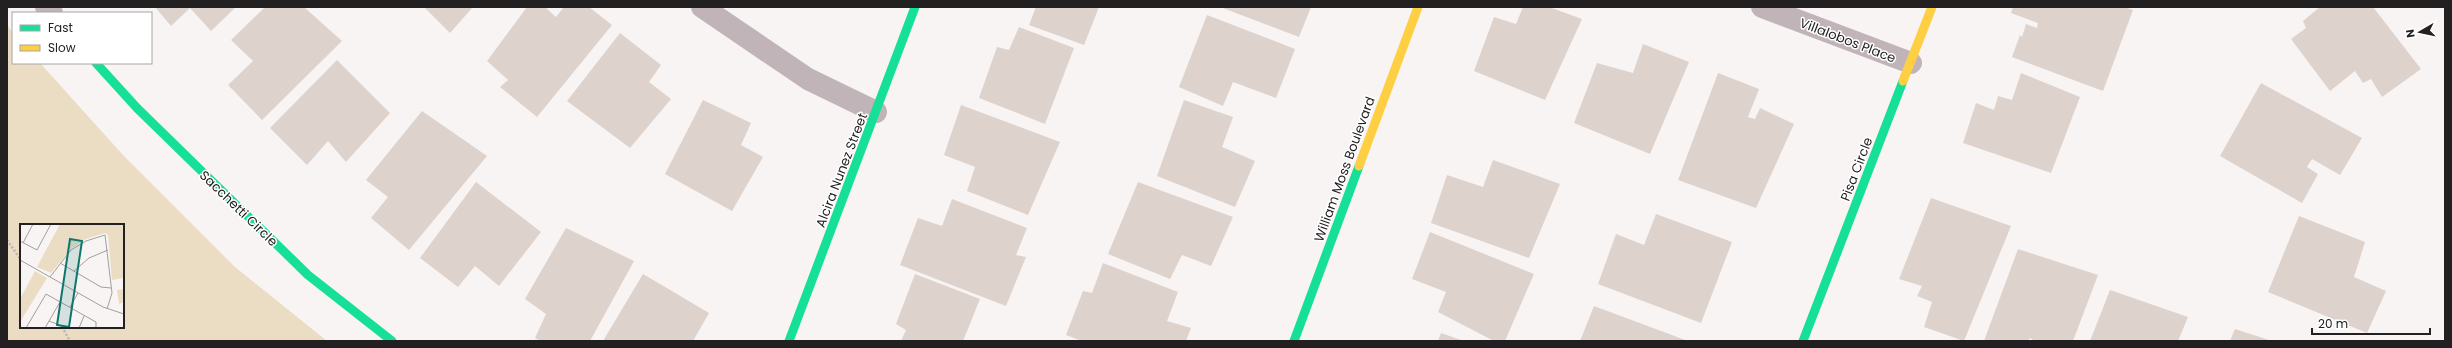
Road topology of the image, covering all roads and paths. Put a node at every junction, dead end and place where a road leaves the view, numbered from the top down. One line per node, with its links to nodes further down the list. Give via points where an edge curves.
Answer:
1 (702, 7): 8 (street, via 808,79)
2 (915, 7): 8 (street, Alcira Nunez Street)
3 (1418, 7): 15 (street, William Moss Boulevard)
4 (1762, 7): 7 (street, Villalobos Place)
5 (1932, 7): 7 (street, Pisa Circle)
6 (97, 64): 13 (street, Sacchetti Circle, via 137,108 297,264)
7 (1911, 64): 16 (street, Pisa Circle)
8 (876, 112): 14 (street, Alcira Nunez Street)
9 (7, 240): 10 (path)
10 (20, 259)
11 (63, 328): 12 (path)
12 (70, 341)
13 (392, 341)
14 (790, 341)
15 (1294, 341)
16 (1803, 341)

